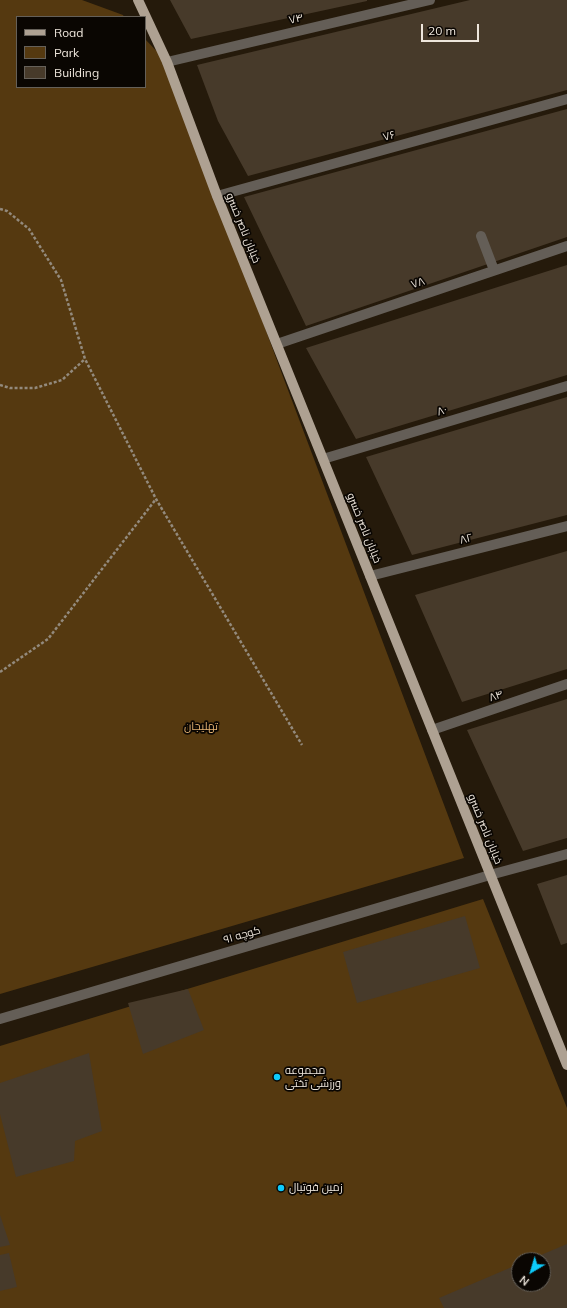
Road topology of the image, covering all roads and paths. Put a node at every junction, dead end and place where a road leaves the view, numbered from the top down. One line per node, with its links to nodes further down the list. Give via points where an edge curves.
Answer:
1 (430, 0): 5 (street, ۷۴)
2 (136, 1): 3 (main road, خیابان ناصر خسرو)
3 (144, 16)
4 (146, 21): 5 (main road, خیابان ناصر خسرو)
5 (167, 62): 7 (main road, خیابان ناصر خسرو)
6 (567, 99): 7 (street, ۷۶)
7 (217, 196): 12 (main road, خیابان ناصر خسرو)
8 (0, 208): 13 (path, via 29,229 61,280)
9 (481, 236): 11 (street)
10 (567, 246): 11 (street, ۷۸)
11 (494, 270): 12 (street, ۷۸)
12 (277, 344): 16 (main road, خیابان ناصر خسرو)
13 (85, 359): 14 (path, via 62,380 35,388); 17 (path)
14 (0, 386)
15 (567, 386): 16 (street, ۸۰)
16 (323, 458): 19 (main road, خیابان ناصر خسرو)
17 (156, 499): 20 (path, via 48,638); 23 (path)
18 (567, 526): 19 (street, ۸۲)
19 (370, 576): 22 (main road, خیابان ناصر خسرو)
20 (0, 672)
21 (567, 684): 22 (street, ۸۴)
22 (432, 730): 25 (main road, خیابان ناصر خسرو)
23 (302, 745)
24 (567, 854): 25 (street, کوچه ۹۱)
25 (490, 875): 26 (street, کوچه ۹۱); 27 (main road, خیابان ناصر خسرو)
26 (0, 1019)
27 (567, 1065)

